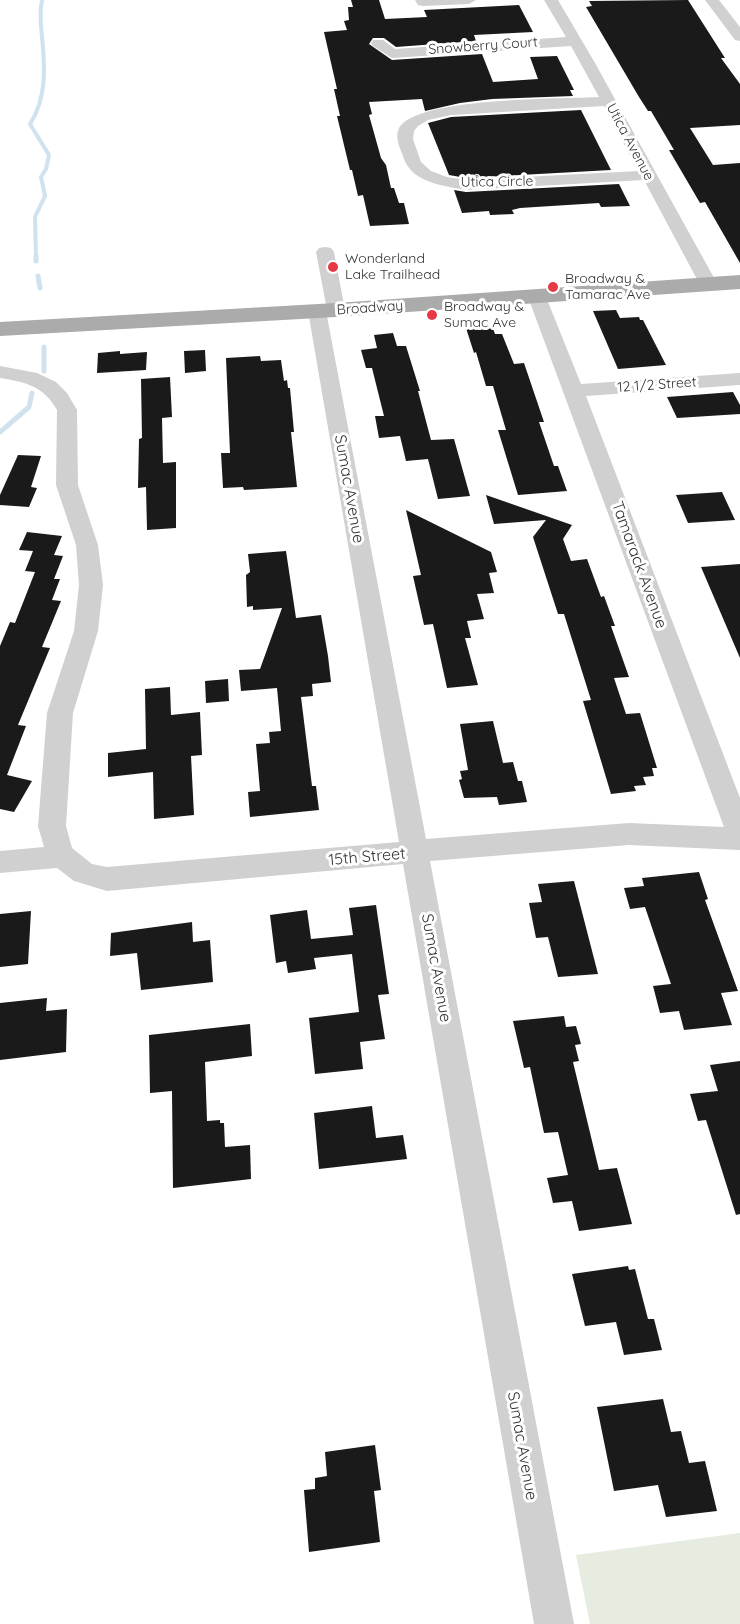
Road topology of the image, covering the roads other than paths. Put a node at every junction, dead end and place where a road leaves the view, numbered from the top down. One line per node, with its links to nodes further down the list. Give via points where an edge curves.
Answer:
1 (469, 0): 4 (street)
2 (551, 0): 6 (street, Utica Avenue)
3 (712, 0): 5 (street)
4 (423, 1)
5 (740, 37)
6 (575, 41): 7 (street, Snowberry Court, via 389,59); 8 (street, Utica Avenue)
7 (378, 43)
8 (607, 101): 9 (street, Utica Avenue); 9 (street, Utica Circle, via 451,110 413,123 406,130 405,139 414,164 425,174 466,185)
9 (647, 175): 12 (street, Utica Avenue)
10 (325, 252): 14 (street, Sumac Avenue)
11 (740, 282): 12 (main road, Broadway)
12 (708, 285): 13 (main road, Broadway)
13 (537, 297): 14 (main road, Broadway); 18 (street, Tamarack Avenue)
14 (326, 311): 15 (main road, Broadway); 21 (street, Sumac Avenue)
15 (0, 329)
16 (0, 372): 22 (street, via 30,377 49,386 67,410 67,485 87,545 91,585 86,631 60,713 52,826)
17 (740, 379): 18 (street, 12 1/2 Street)
18 (574, 391): 19 (street, Tamarack Avenue)
19 (740, 833)
20 (740, 839): 21 (street, 15th Street, via 629,834)
21 (415, 852): 22 (street, 15th Street, via 107,879 84,873); 24 (street, Sumac Avenue)
22 (62, 856): 23 (street)
23 (0, 862)
24 (554, 1624)

